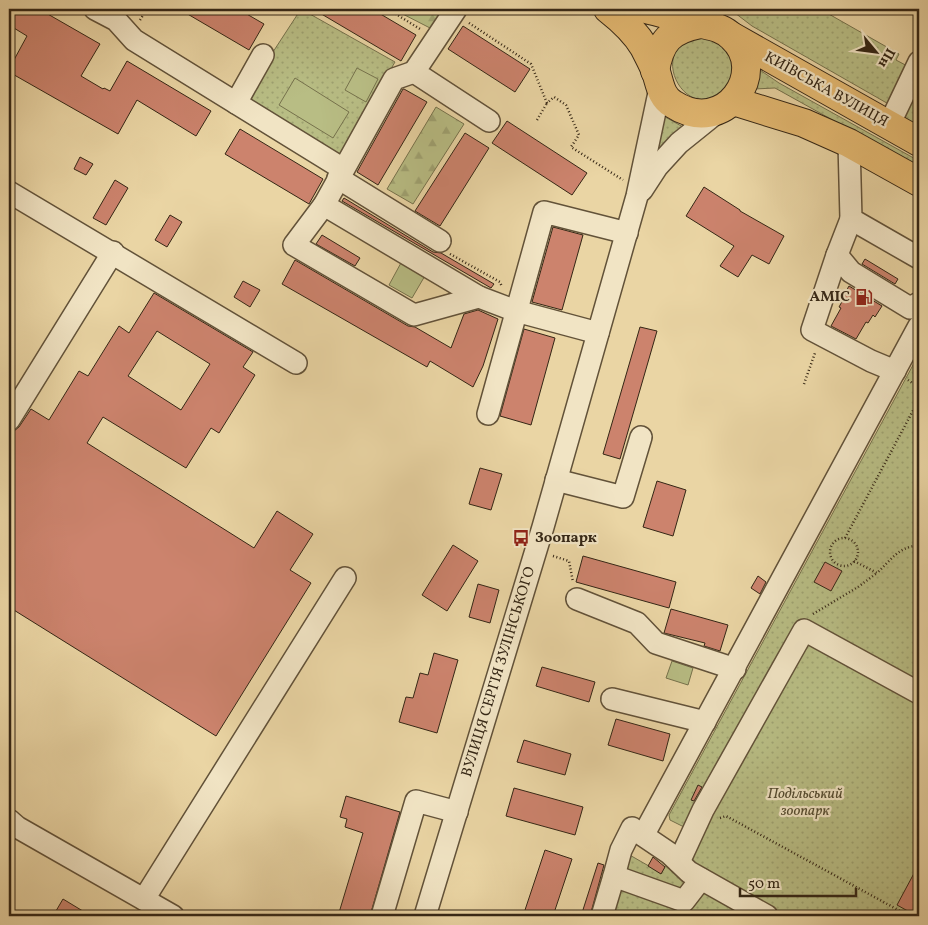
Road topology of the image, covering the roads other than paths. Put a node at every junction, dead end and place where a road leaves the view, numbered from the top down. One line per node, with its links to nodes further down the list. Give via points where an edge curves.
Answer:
1 (95, 9): 11 (street, via 116,20 134,40)
2 (608, 9): 10 (main road, via 628,25 644,47)
3 (646, 9): 5 (main road)
4 (455, 11): 9 (street)
5 (700, 24): 6 (main road, via 718,27); 10 (main road, via 682,28 668,38 658,54)
6 (733, 38): 12 (main road, via 743,52 746,69 743,86); 14 (main road, КИЇВСЬКА ВУЛИЦЯ)
7 (264, 55): 11 (street)
8 (919, 62): 14 (street)
9 (414, 72): 13 (street); 17 (street, via 394,79)
10 (658, 80): 12 (main road, via 670,103 685,112 703,114); 19 (street, ВУЛИЦЯ СЕРГІЯ ЗУЛІНСЬКОГО)
11 (236, 103): 17 (street)
12 (727, 105): 16 (main road, via 804,123); 19 (street, via 679,143)
13 (489, 121)
14 (889, 124): 15 (main road, КИЇВСЬКА ВУЛИЦЯ)
15 (919, 142)
16 (849, 143): 18 (main road); 22 (street)
17 (340, 174): 21 (street); 24 (street)
18 (919, 182)
19 (631, 189): 23 (street, ВУЛИЦЯ СЕРГІЯ ЗУЛІНСЬКОГО)
20 (9, 192): 25 (street)
21 (324, 205): 28 (street); 28 (street, via 294,245 414,315)
22 (851, 219): 26 (street); 27 (street)
23 (627, 233): 30 (street, via 544,212); 32 (street, ВУЛИЦЯ СЕРГІЯ ЗУЛІНСЬКОГО)
24 (440, 240)
25 (113, 252): 33 (street); 36 (street)
26 (837, 255): 29 (street, via 851,272 910,308); 34 (street, via 812,330)
27 (919, 258)
28 (479, 297): 30 (street)
29 (919, 303)
30 (516, 311): 32 (street); 35 (street)
31 (919, 326): 34 (street)
32 (598, 333): 38 (street, ВУЛИЦЯ СЕРГІЯ ЗУЛІНСЬКОГО)
33 (296, 363)
34 (895, 371): 41 (street)
35 (488, 414)
36 (9, 420)
37 (641, 437): 38 (street, via 623,497)
38 (556, 480): 45 (street, ВУЛИЦЯ СЕРГІЯ ЗУЛІНСЬКОГО)
39 (345, 578): 51 (street)
40 (577, 599): 41 (street, via 637,623 656,643)
41 (734, 668): 44 (street)
42 (919, 693): 48 (street, via 804,630 703,810)
43 (612, 699): 44 (street)
44 (706, 722): 47 (street)
45 (456, 812): 53 (street, via 416,801); 54 (street, ВУЛИЦЯ СЕРГІЯ ЗУЛІНСЬКОГО)
46 (9, 820): 51 (street)
47 (644, 834): 48 (street); 49 (street, via 632,828)
48 (679, 862): 50 (street)
49 (614, 876): 50 (street, via 684,901); 55 (street)
50 (701, 879): 56 (street)
51 (144, 899): 52 (street)
52 (173, 916)
53 (382, 916)
54 (425, 916)
55 (602, 916)
56 (768, 916)

